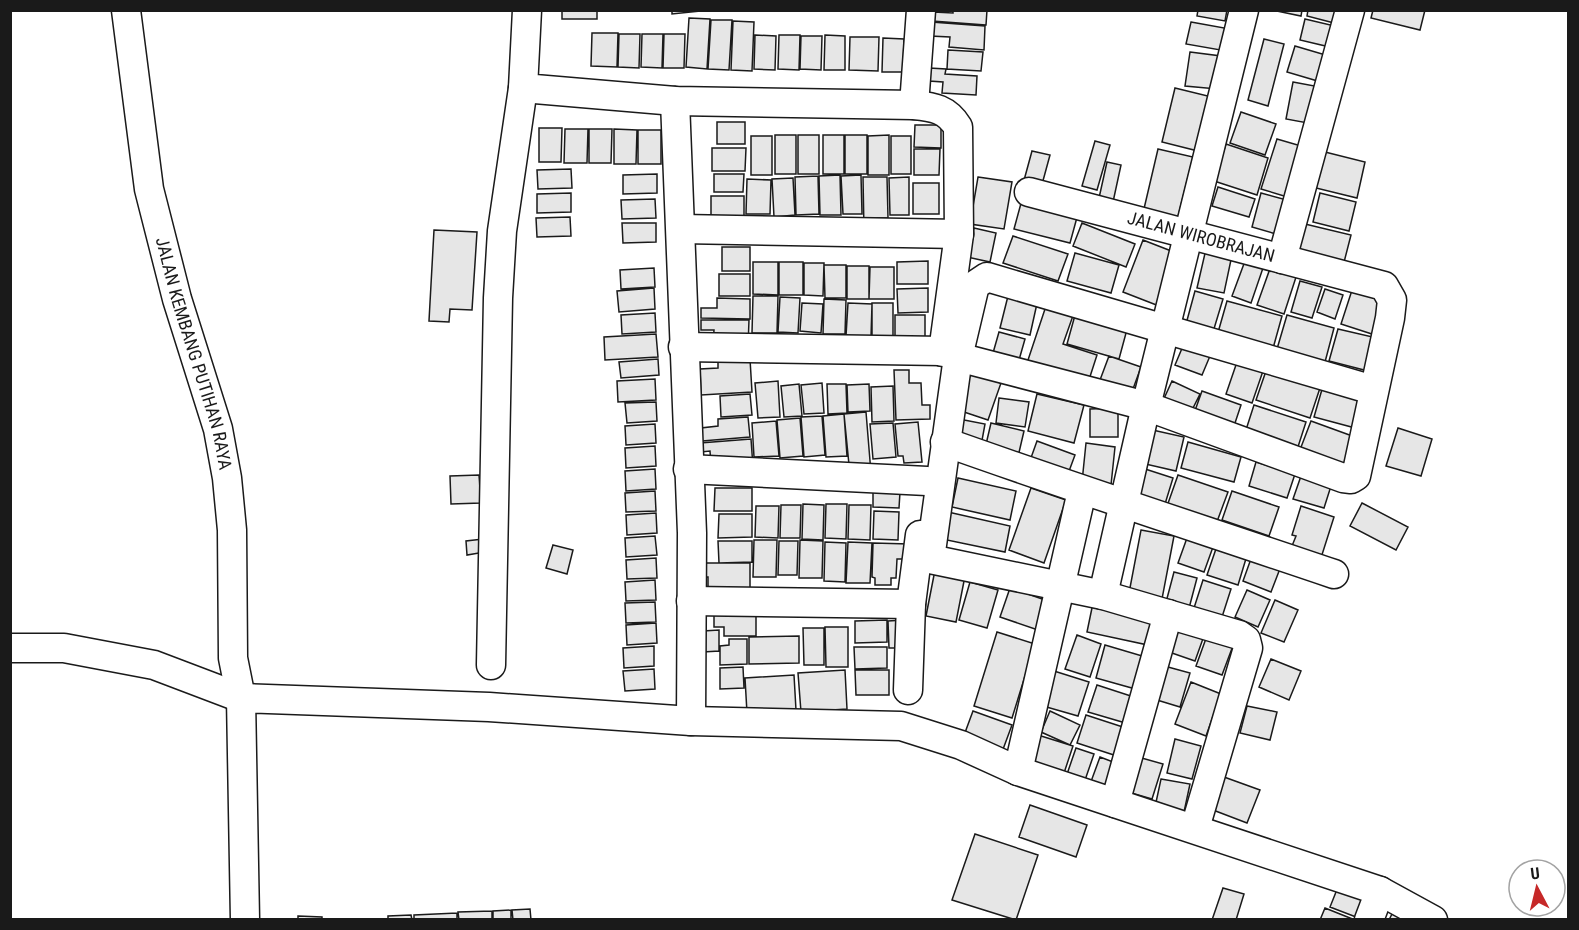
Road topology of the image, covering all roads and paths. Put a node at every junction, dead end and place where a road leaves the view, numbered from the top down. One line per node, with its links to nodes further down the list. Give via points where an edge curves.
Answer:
1 (126, 10): 33 (street, JALAN KEMBANG PUTIHAN RAYA, via 149,189 218,429 227,478 232,530 233,658)
2 (527, 10): 6 (street)
3 (921, 10): 8 (street)
4 (1244, 10): 11 (street)
5 (1350, 10): 13 (street)
6 (523, 88): 7 (street); 31 (street, via 502,231 498,298)
7 (675, 101): 8 (street); 10 (street)
8 (914, 105): 12 (street, via 938,108 951,115 958,127)
9 (1029, 192): 11 (street, JALAN WIROBRAJAN)
10 (681, 229): 12 (street); 15 (street)
11 (1189, 233): 13 (street, JALAN WIROBRAJAN); 14 (street)
12 (959, 234): 16 (street)
13 (1282, 259): 17 (street, JALAN WIROBRAJAN, via 1384,286 1392,300)
14 (1166, 330): 16 (street, via 987,277 975,285); 17 (street); 18 (street)
15 (683, 347): 16 (street); 20 (street)
16 (951, 354): 18 (street); 19 (street); 21 (street)
17 (1372, 390): 18 (street, via 1356,476 1351,479)
18 (1146, 406): 23 (street)
19 (945, 442): 22 (street); 25 (street, via 930,559)
20 (688, 469): 21 (street); 27 (street)
21 (927, 481): 28 (street)
22 (1082, 491): 23 (street); 25 (street)
23 (1125, 503): 24 (street); 26 (street)
24 (1334, 574)
25 (1062, 586): 26 (street); 35 (street)
26 (1103, 595): 29 (street)
27 (691, 601): 28 (street); 34 (street)
28 (911, 604): 32 (street)
29 (1168, 614): 36 (street); 37 (street, via 1239,634 1248,648)
30 (10, 648): 33 (street, via 64,648 153,665)
31 (491, 665)
32 (908, 690)
33 (241, 698): 34 (street, via 489,707); 39 (street, JALAN KEMBANG PUTIHAN RAYA)
34 (691, 721): 35 (street, via 901,726 961,745)
35 (1018, 771): 36 (street)
36 (1115, 803): 37 (street)
37 (1195, 828): 38 (street)
38 (1380, 891): 40 (street); 41 (street)
39 (245, 920)
40 (1370, 920)
41 (1433, 920)

